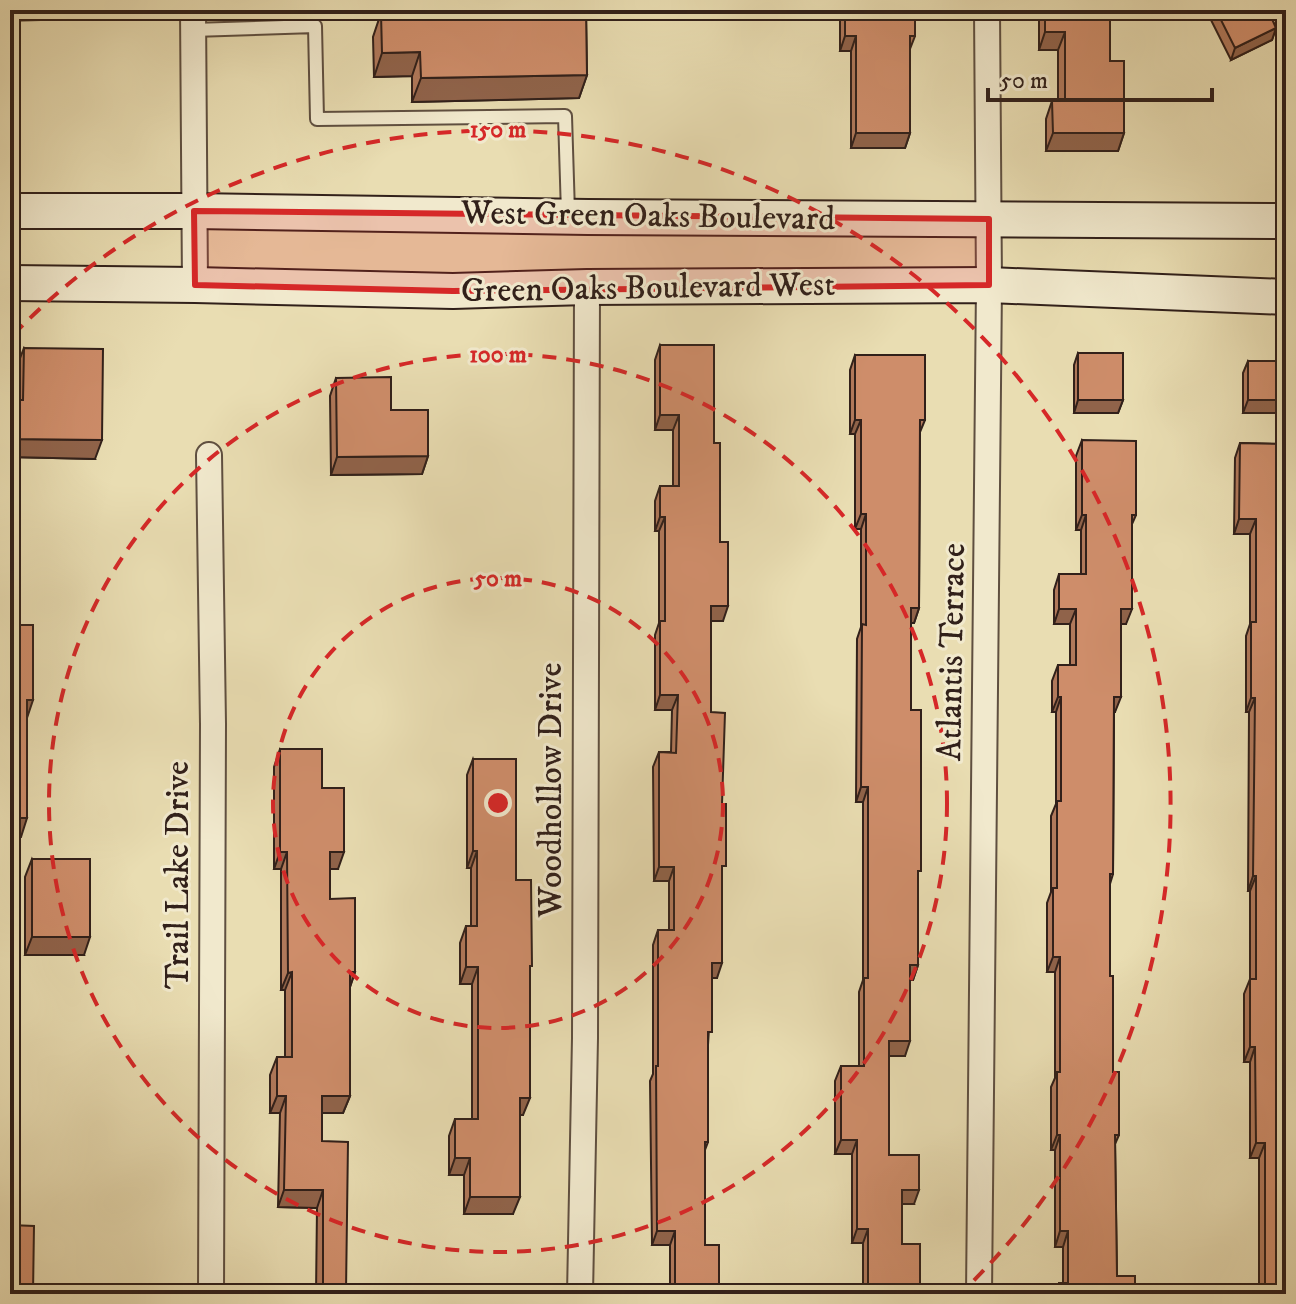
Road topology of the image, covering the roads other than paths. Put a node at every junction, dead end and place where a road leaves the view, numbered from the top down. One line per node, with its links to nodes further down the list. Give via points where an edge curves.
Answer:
1 (133, 10): 3 (lane)
2 (987, 10): 9 (street, Atlantis Terrace)
3 (39, 12): 4 (lane)
4 (10, 14)
5 (193, 20): 7 (street); 8 (lane, via 315,26 317,119 565,116)
6 (10, 211): 7 (main road, West Green Oaks Boulevard)
7 (194, 211): 8 (main road, West Green Oaks Boulevard); 12 (street)
8 (568, 216): 9 (main road, West Green Oaks Boulevard)
9 (989, 219): 10 (main road, West Green Oaks Boulevard); 13 (street, Atlantis Terrace)
10 (1286, 221)
11 (10, 283): 12 (main road, Green Oaks Boulevard West)
12 (195, 285): 14 (main road, Green Oaks Boulevard West, via 453,291)
13 (989, 285): 14 (main road, Green Oaks Boulevard West); 15 (main road, Green Oaks Boulevard West); 19 (street, Atlantis Terrace)
14 (587, 287): 18 (street, Woodhollow Drive)
15 (1286, 297)
16 (209, 455): 17 (street, Trail Lake Drive)
17 (211, 1294)
18 (580, 1294)
19 (979, 1294)

